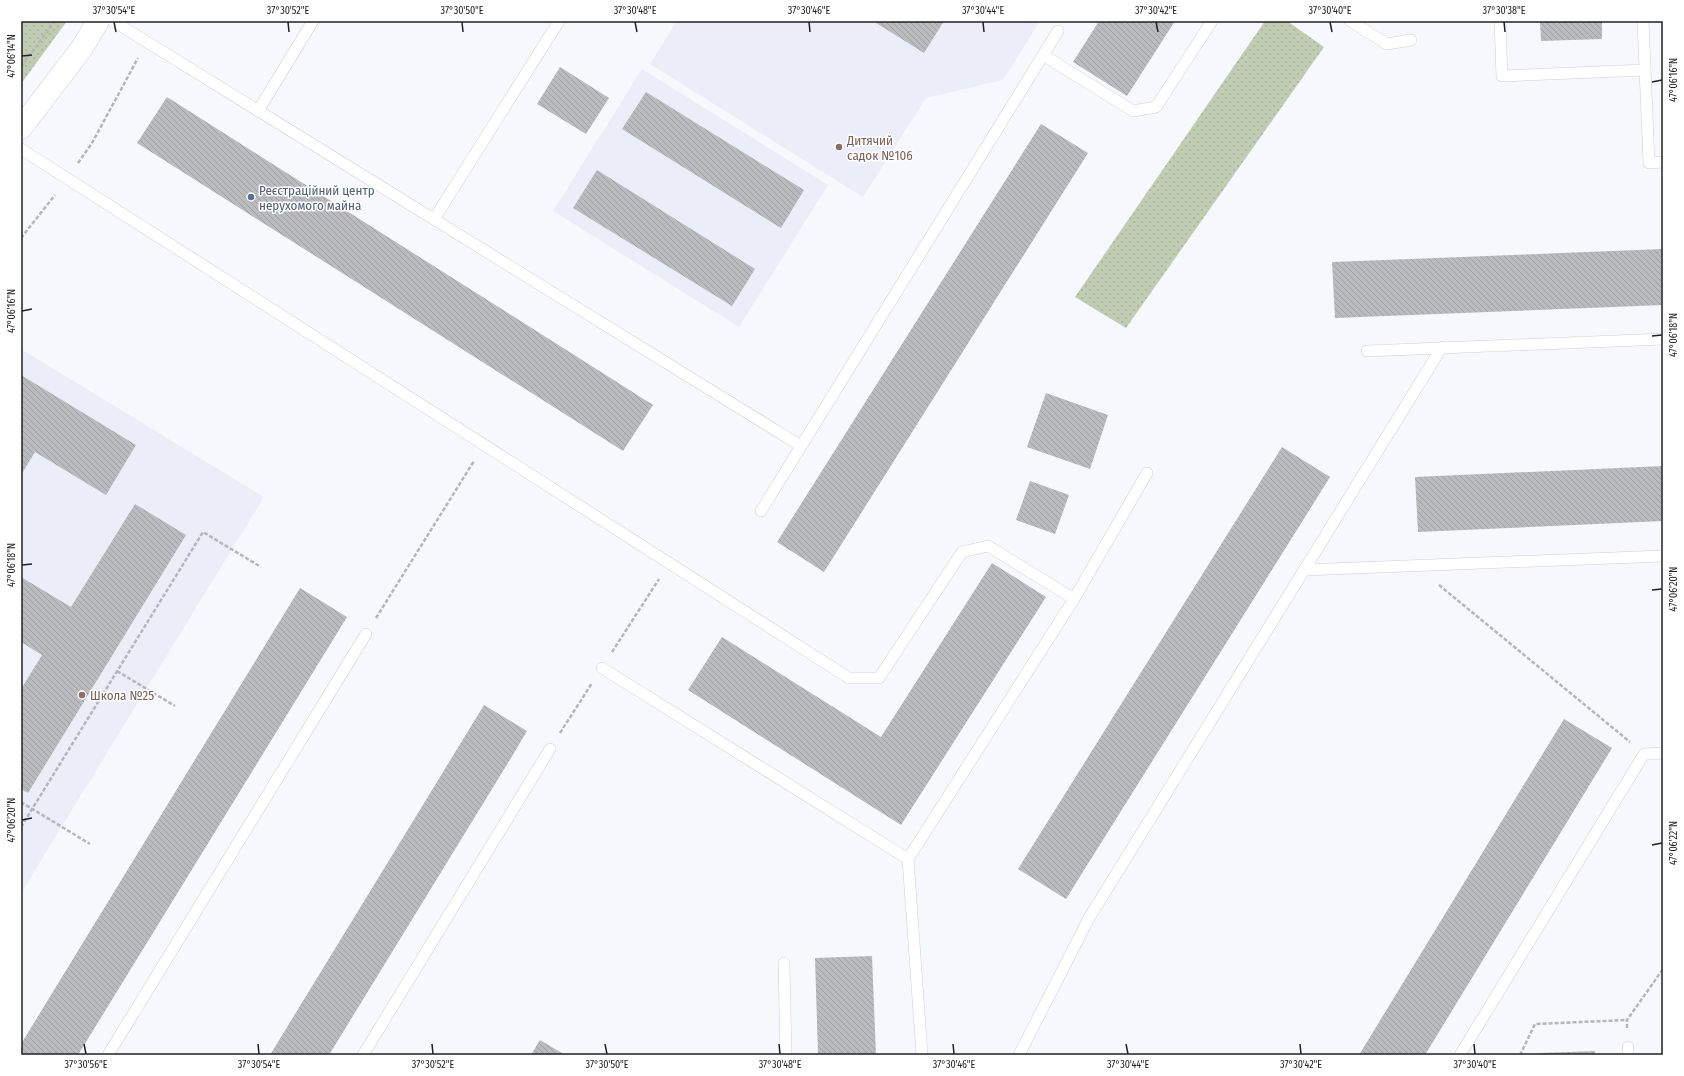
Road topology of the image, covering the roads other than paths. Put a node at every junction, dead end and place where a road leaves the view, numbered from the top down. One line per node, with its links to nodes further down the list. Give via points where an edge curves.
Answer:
1 (98, 21): 14 (street, via 82,48)
2 (113, 21): 13 (lane)
3 (313, 21): 13 (lane)
4 (559, 21): 17 (lane)
5 (1212, 21): 11 (lane, via 1156,107 1132,111)
6 (1350, 21): 10 (lane, via 1387,44)
7 (1500, 21): 12 (lane, via 1502,76)
8 (1643, 21): 12 (lane)
9 (1058, 31): 11 (lane)
10 (1411, 40)
11 (1043, 55): 21 (lane)
12 (1645, 70): 16 (lane, via 1649,163)
13 (258, 111): 17 (lane)
14 (21, 128)
15 (21, 150): 26 (lane, via 849,678 879,678 962,552 988,546)
16 (1663, 162)
17 (434, 219): 21 (lane)
18 (1663, 339): 19 (lane)
19 (1442, 347): 20 (lane); 25 (lane)
20 (1367, 351)
21 (801, 446): 23 (lane)
22 (1147, 473): 26 (lane)
23 (761, 511)
24 (1663, 556): 25 (lane)
25 (1304, 570): 37 (lane, via 1089,918)
26 (1074, 599): 31 (lane)
27 (366, 634): 33 (lane)
28 (602, 668): 31 (lane)
29 (550, 749): 34 (lane)
30 (1663, 753): 38 (lane, via 1644,754)
31 (908, 859): 36 (lane)
32 (784, 963): 35 (lane)
33 (108, 1055)
34 (363, 1055)
35 (786, 1055)
36 (922, 1055)
37 (1019, 1055)
38 (1460, 1055)

